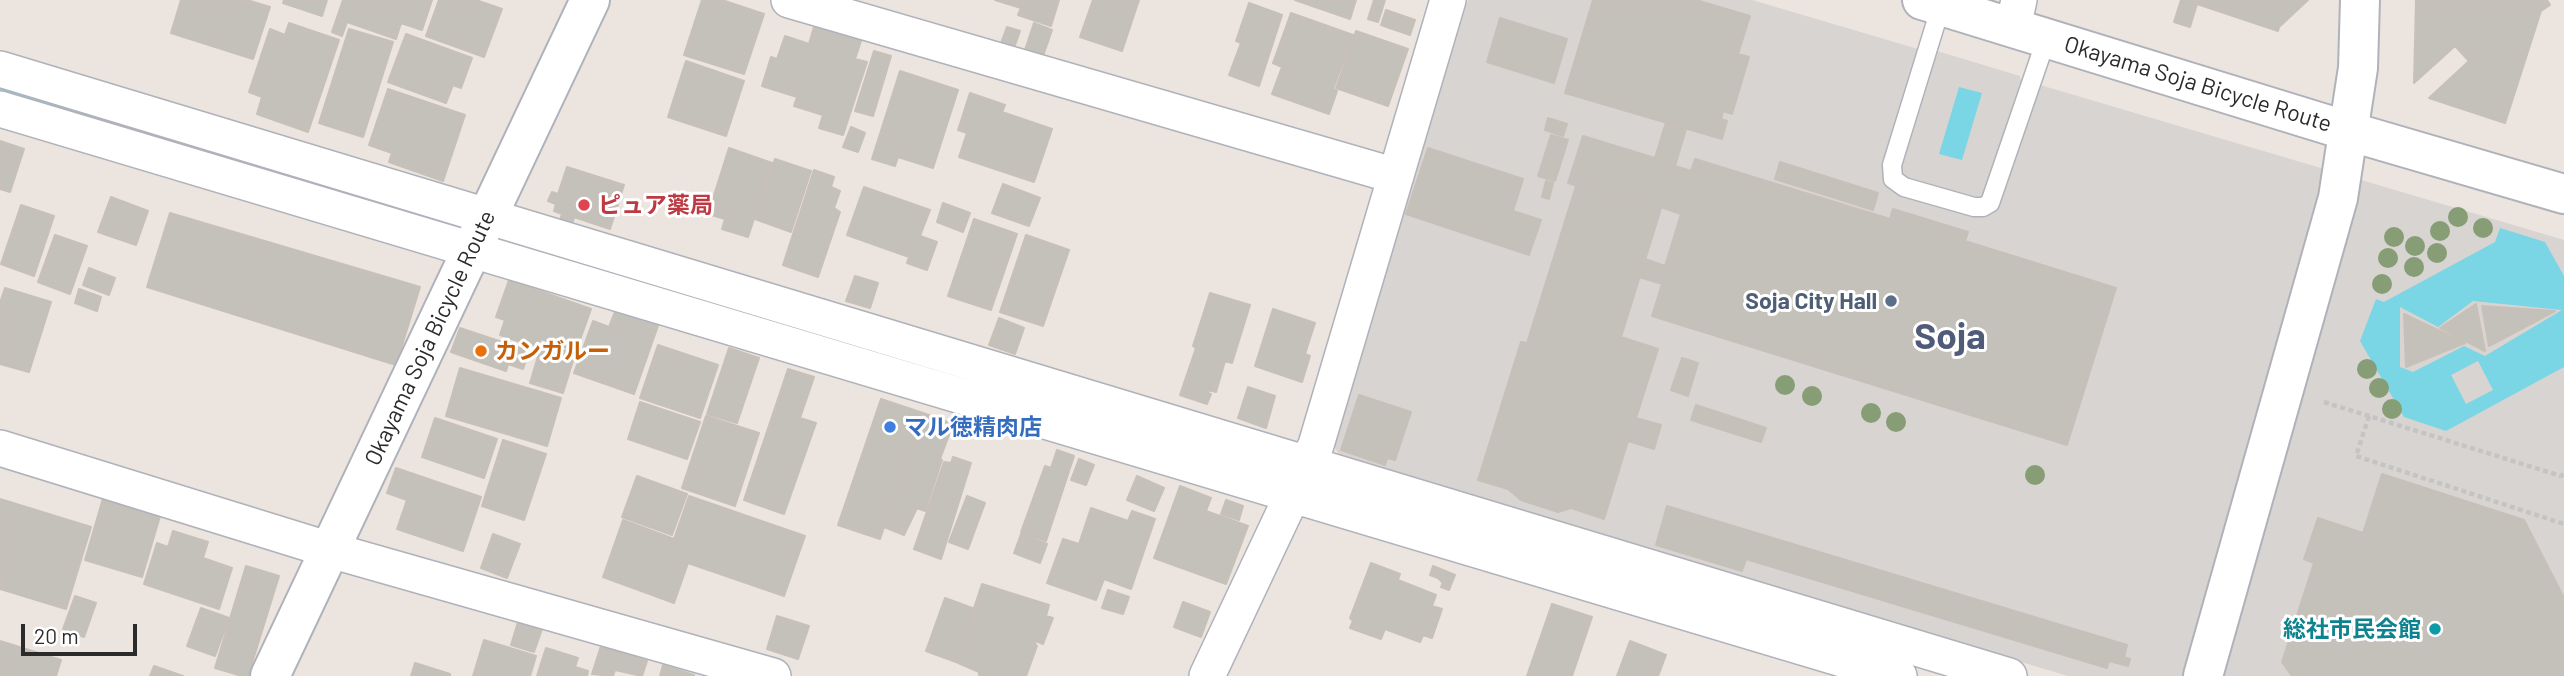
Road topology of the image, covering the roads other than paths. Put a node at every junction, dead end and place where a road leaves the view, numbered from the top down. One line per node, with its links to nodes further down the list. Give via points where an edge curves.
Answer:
1 (590, 0): 12 (main road, Okayama Soja Bicycle Route)
2 (789, 0): 10 (street)
3 (1448, 0): 10 (street)
4 (2360, 0): 9 (main road, Okayama Soja Bicycle Route, via 2358,68)
5 (1932, 3): 6 (main road, Okayama Soja Bicycle Route); 6 (lane, via 1892,165 1894,179 1914,190 1974,207 1993,200)
6 (2026, 21): 9 (main road, Okayama Soja Bicycle Route)
7 (0, 69): 12 (street)
8 (0, 109): 12 (street)
9 (2348, 131): 11 (main road); 21 (main road, via 2338,198)
10 (1396, 176): 14 (street, via 1316,445)
11 (2564, 194)
12 (479, 233): 14 (street); 15 (main road, Okayama Soja Bicycle Route)
13 (0, 448): 15 (street)
14 (1299, 480): 16 (street); 19 (street)
15 (330, 550): 17 (main road, Okayama Soja Bicycle Route); 18 (street)
16 (1878, 661): 20 (street)
17 (270, 676)
18 (772, 676)
19 (1207, 676)
20 (2009, 676)
21 (2203, 676)

